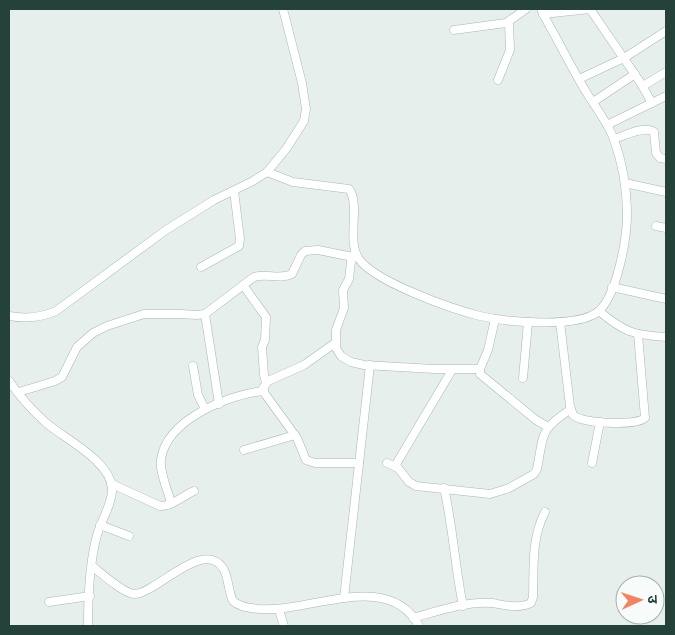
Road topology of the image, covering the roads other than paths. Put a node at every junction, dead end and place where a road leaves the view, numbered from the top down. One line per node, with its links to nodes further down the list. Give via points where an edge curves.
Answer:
1 (283, 9): 19 (street, via 306,109 297,134)
2 (526, 9): 4 (street)
3 (542, 11): 7 (street, via 590,9); 11 (street)
4 (509, 22): 5 (street); 10 (street, via 510,50)
5 (454, 30)
6 (666, 31): 7 (street)
7 (624, 58): 9 (street); 11 (street)
8 (666, 72): 12 (street)
9 (635, 74): 12 (street); 14 (street)
10 (498, 80)
11 (579, 80): 14 (street)
12 (643, 86): 15 (street)
13 (666, 96): 15 (street)
14 (593, 102): 16 (street)
15 (652, 103): 16 (street)
16 (607, 125): 17 (street)
17 (614, 139): 18 (street, via 651,130 657,155); 20 (street)
18 (666, 159)
19 (267, 172): 21 (street); 25 (street, via 294,182 349,189 353,198)
20 (624, 183): 22 (street); 28 (street, via 626,233)
21 (234, 191): 26 (street, via 239,246); 32 (street, via 166,230 56,311 42,317)
22 (666, 192)
23 (656, 226): 24 (street)
24 (666, 228)
25 (354, 254): 27 (street, via 305,250 292,274 259,276); 33 (street, via 392,282 446,305); 38 (street, via 343,290 345,305 337,324)
26 (201, 267)
27 (243, 285): 31 (street); 45 (street, via 266,317 262,347)
28 (612, 288): 29 (street); 30 (street)
29 (666, 299)
30 (599, 310): 35 (street, via 582,319); 36 (street, via 617,326)
31 (205, 314): 46 (street, via 144,314 107,326 77,347 62,377); 47 (street)
32 (9, 316)
33 (495, 318): 34 (street); 42 (street)
34 (528, 322): 35 (street); 43 (street)
35 (560, 322): 49 (street)
36 (638, 334): 37 (street); 50 (street, via 645,418 636,422)
37 (666, 337)
38 (335, 343): 39 (street, via 345,359); 45 (street)
39 (370, 365): 41 (street); 54 (street)
40 (193, 366): 48 (street, via 198,395)
41 (452, 370): 42 (street); 57 (street, via 391,464 412,484)
42 (480, 370): 51 (street, via 482,376)
43 (523, 378)
44 (9, 381): 46 (street)
45 (265, 387): 47 (street); 52 (street)
46 (19, 392): 56 (street, via 42,420 93,458)
47 (219, 404): 48 (street)
48 (205, 409): 59 (street, via 184,422 161,457)
49 (571, 409): 50 (street, via 578,419); 51 (street)
50 (600, 422): 55 (street)
51 (548, 427): 57 (street, via 537,469 531,476 490,494)
52 (295, 435): 53 (street); 54 (street, via 303,456 309,462)
53 (244, 450)
54 (359, 463): 65 (street)
55 (592, 463)
56 (112, 484): 59 (street, via 160,506); 61 (street, via 111,498)
57 (444, 488): 67 (street)
58 (194, 491): 59 (street)
59 (172, 503)
60 (545, 512): 67 (street, via 536,535 534,597 531,602 515,606 487,603)
61 (100, 526): 62 (street); 63 (street)
62 (129, 536)
63 (92, 566): 64 (street); 68 (street, via 126,592 135,594 147,590 187,564 214,561 223,568 231,596 237,604)
64 (90, 596): 66 (street); 70 (street)
65 (344, 598): 68 (street); 69 (street, via 370,597 393,601)
66 (49, 602)
67 (463, 606): 69 (street)
68 (279, 610): 71 (street)
69 (413, 618): 72 (street)
70 (88, 626)
71 (284, 626)
72 (419, 626)

